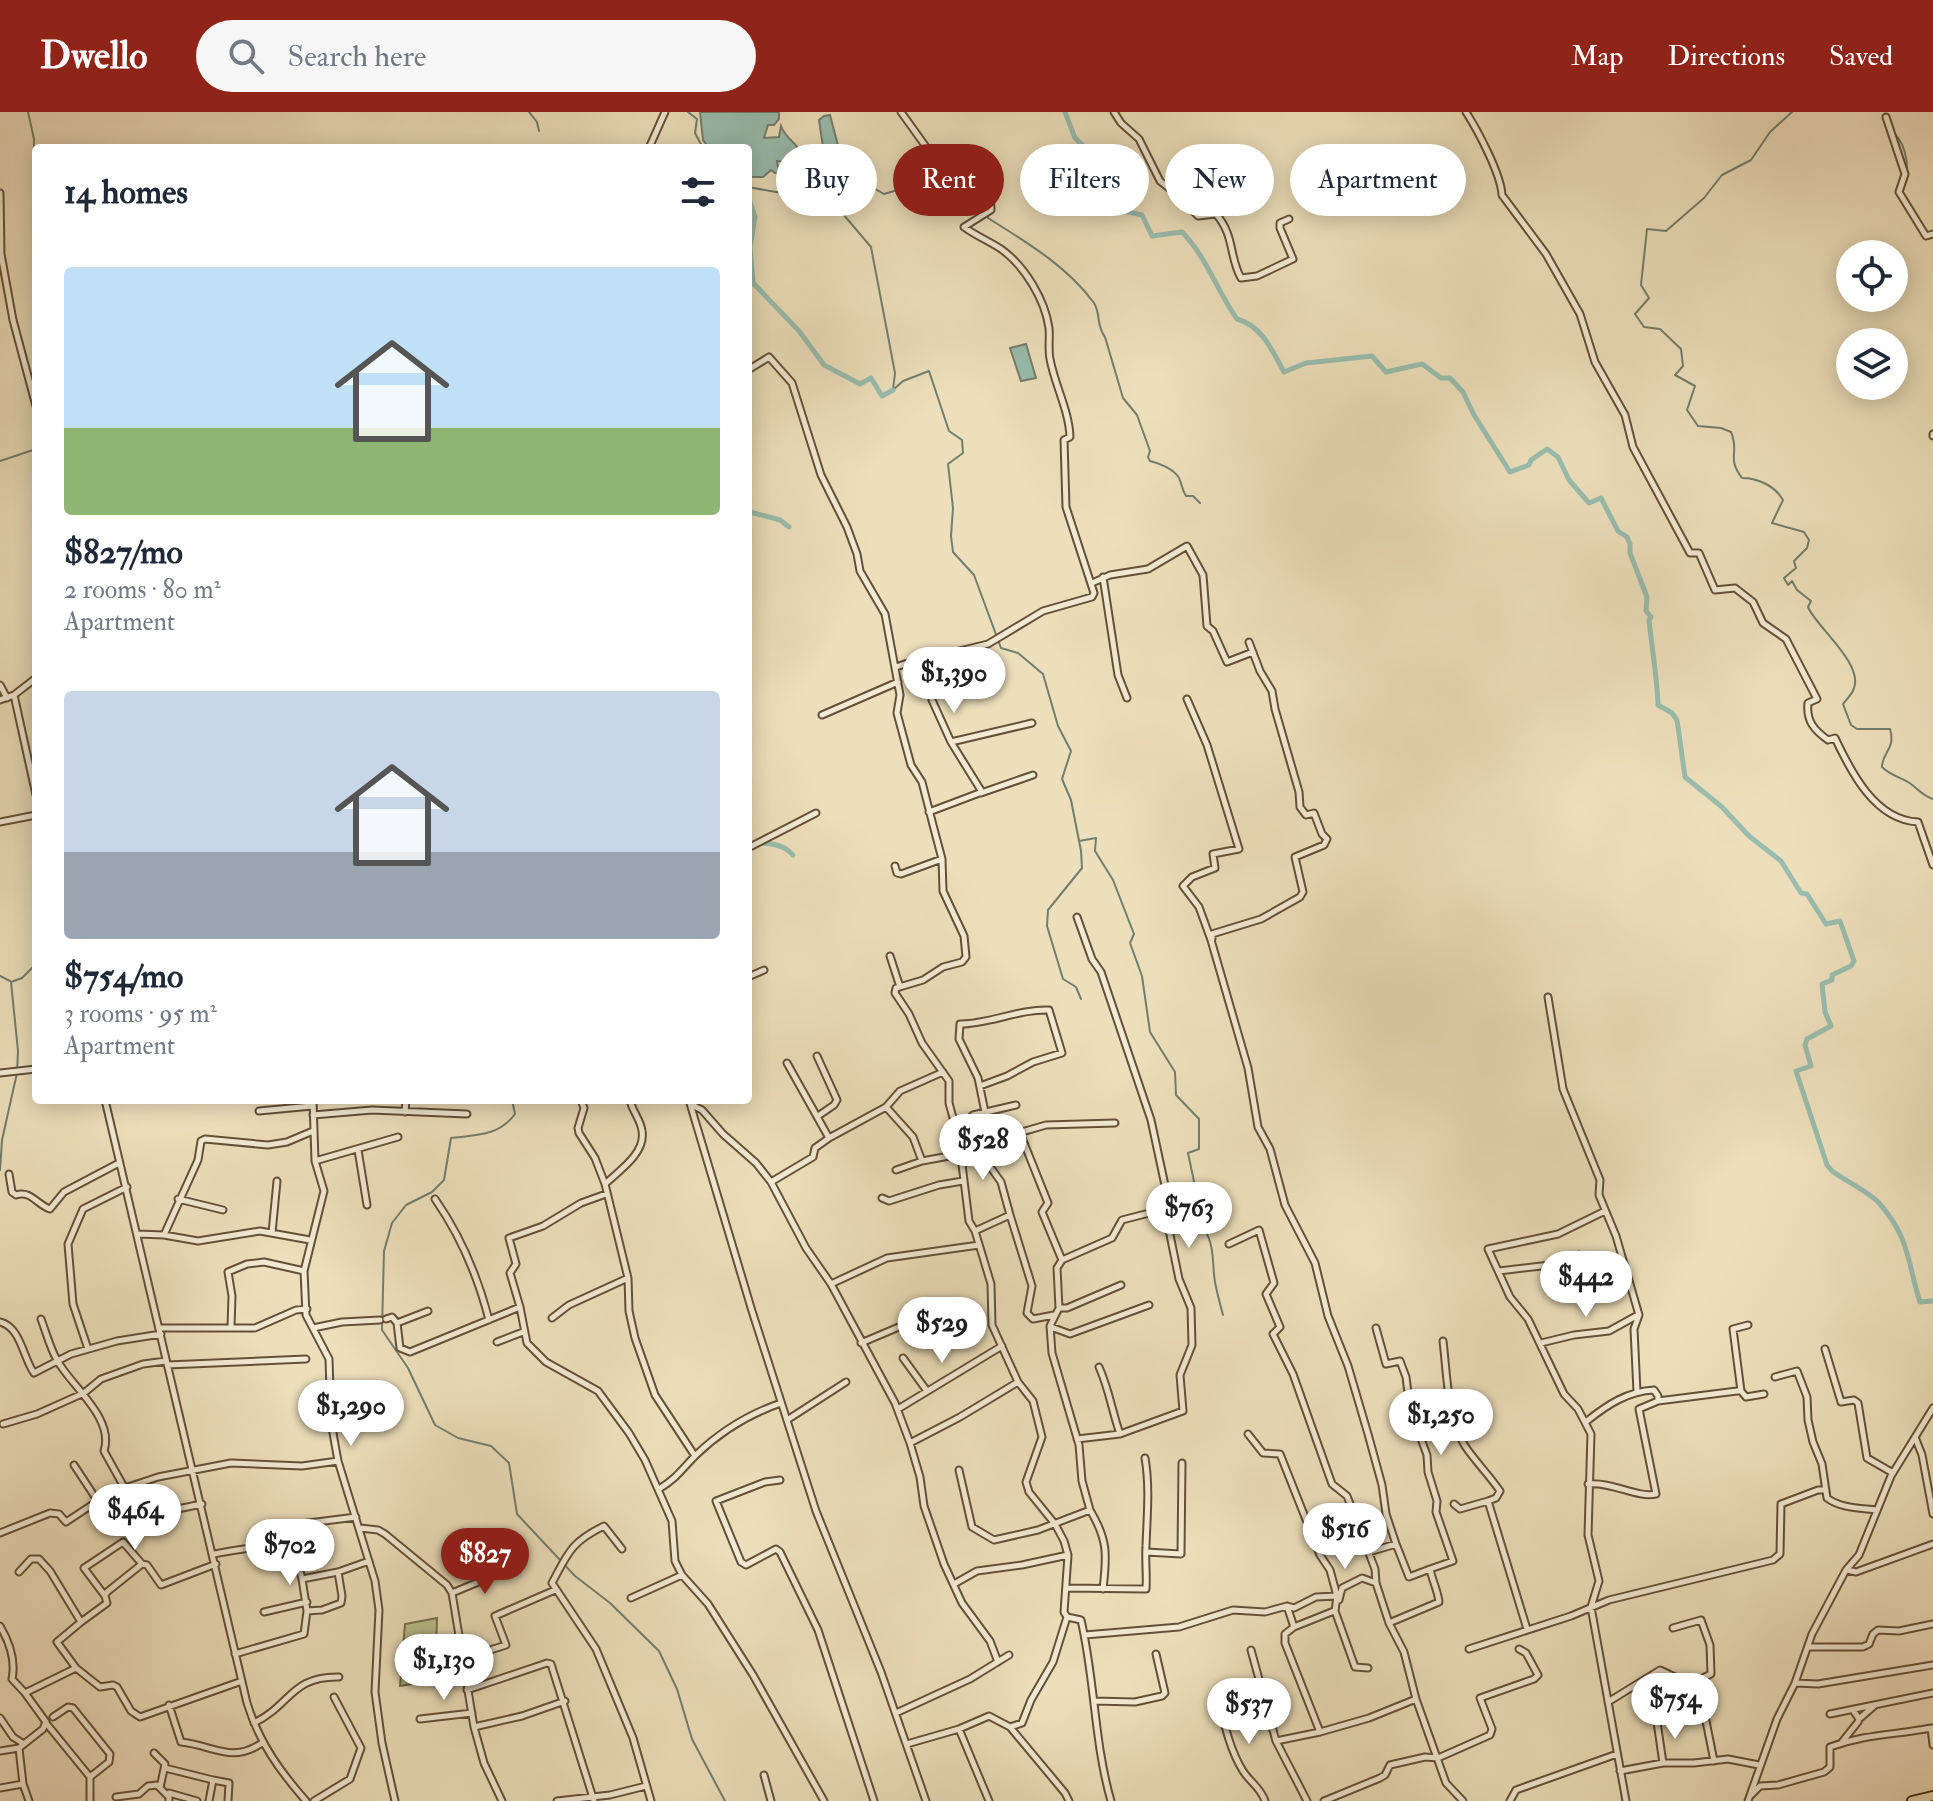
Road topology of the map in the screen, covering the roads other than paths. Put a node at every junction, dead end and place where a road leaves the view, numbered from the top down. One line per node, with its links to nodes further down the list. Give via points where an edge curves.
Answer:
1 (665, 112): 6 (street)
2 (901, 112): 13 (street, via 929,151 957,157 990,190 991,210 964,227 1002,250 1041,298 1070,437 1064,440 1066,507)
3 (1114, 112): 8 (street, via 1139,139 1160,181 1198,216 1219,216 1241,278 1293,259 1280,228)
4 (1466, 112): 37 (street, via 1502,183 1502,195 1546,254 1580,314 1595,362 1625,415 1633,447 1690,553 1699,553 1715,590 1735,588 1753,602 1763,623 1786,639 1817,699 1808,703 1811,726 1828,740 1835,738 1873,800 1908,822 1918,822)
5 (1886, 117): 9 (street, via 1905,174 1899,192 1926,236)
6 (651, 144)
7 (0, 193): 11 (street, via 1,254)
8 (1289, 219)
9 (1933, 234)
10 (752, 368): 16 (street, via 769,357 792,383 821,475 847,527 860,571 885,614)
11 (32, 391)
12 (1103, 577): 13 (street); 15 (street, via 1143,571 1187,546 1203,575 1207,626 1227,662); 21 (street, via 1118,675)
13 (1092, 583): 16 (street, via 1092,597 1043,611 998,640)
14 (1249, 642): 15 (street)
15 (1253, 652): 40 (street, via 1272,691 1300,807 1306,815 1314,813 1327,839 1295,857 1300,897 1261,919 1212,934)
16 (896, 667): 18 (street)
17 (32, 681): 20 (street)
18 (898, 682): 25 (street); 31 (street, via 897,713)
19 (0, 685): 20 (street)
20 (11, 697): 23 (street); 29 (street)
21 (1127, 698)
22 (1187, 699): 40 (street, via 1239,849 1213,854 1215,868 1183,886 1199,907)
23 (0, 700)
24 (932, 700): 27 (street)
25 (822, 715)
26 (1032, 723): 27 (street)
27 (951, 742): 30 (street)
28 (1033, 775): 30 (street)
29 (32, 779)
30 (981, 793): 31 (street)
31 (929, 812): 36 (street)
32 (816, 813): 35 (street)
33 (32, 816): 34 (street)
34 (0, 822)
35 (752, 846)
36 (942, 859): 38 (street, via 901,874); 44 (street, via 943,891 964,936 966,957)
37 (1933, 865)
38 (895, 866)
39 (1077, 917): 107 (street, via 1151,1120 1169,1204 1122,1220 1112,1238)
40 (1211, 940): 190 (street, via 1248,1068 1258,1127 1270,1149 1285,1205 1315,1263)
41 (890, 956): 44 (street)
42 (764, 970): 43 (street)
43 (752, 975)
44 (900, 987): 49 (street, via 895,993)
45 (1548, 997): 96 (street, via 1563,1089 1600,1180)
46 (817, 1056): 69 (street, via 837,1100)
47 (787, 1063): 69 (street)
48 (32, 1069): 50 (street)
49 (943, 1072): 62 (street, via 900,1091); 73 (street)
50 (0, 1073)
51 (980, 1086): 51 (street, via 959,1039 960,1024 1049,1010 1062,1053); 66 (street)
52 (106, 1104): 82 (street)
53 (305, 1104): 64 (street)
54 (312, 1104): 68 (street)
55 (373, 1104): 63 (street)
56 (406, 1104): 65 (street)
57 (582, 1104): 88 (street, via 579,1133)
58 (632, 1104): 88 (street, via 642,1128 641,1144)
59 (691, 1104): 154 (street)
60 (694, 1104): 87 (street)
61 (1016, 1105): 66 (street)
62 (886, 1107): 75 (street); 81 (street, via 913,1137)
63 (372, 1110): 65 (street); 68 (street)
64 (259, 1111)
65 (405, 1112): 67 (street)
66 (985, 1112): 73 (street, via 973,1115)
67 (467, 1114)
68 (313, 1115): 71 (street)
69 (818, 1116): 75 (street)
70 (1115, 1123): 72 (street, via 1046,1125)
71 (313, 1131): 80 (street); 92 (street, via 268,1145 205,1139)
72 (1020, 1133): 76 (street); 107 (street, via 1048,1203 1042,1212)
73 (957, 1134): 77 (street)
74 (398, 1137): 78 (street)
75 (829, 1138): 87 (street, via 815,1148 813,1157)
76 (982, 1142): 77 (street); 97 (street)
77 (959, 1145): 79 (street)
78 (358, 1150): 80 (street); 94 (street)
79 (960, 1154): 81 (street); 86 (street)
80 (315, 1161): 103 (street, via 324,1191)
81 (922, 1161): 83 (street)
82 (119, 1163): 84 (street, via 64,1192 50,1209 30,1195 12,1192); 89 (street)
83 (896, 1170)
84 (9, 1174)
85 (277, 1181): 100 (street)
86 (963, 1181): 91 (street, via 889,1201); 99 (street)
87 (771, 1182): 111 (street)
88 (605, 1184): 90 (street)
89 (127, 1187): 101 (street); 138 (street, via 83,1209 68,1244 73,1304)
90 (606, 1194): 110 (street); 114 (street, via 509,1238 516,1264 510,1273)
91 (882, 1198)
92 (178, 1199): 95 (street); 102 (street)
93 (435, 1199): 123 (street, via 477,1279)
94 (367, 1205)
95 (223, 1210)
96 (1605, 1211): 109 (street, via 1558,1234 1488,1249); 120 (street)
97 (1010, 1215): 99 (street); 119 (street, via 1032,1286 1027,1313 1033,1319)
98 (1168, 1225): 160 (street, via 1191,1308 1192,1345 1180,1375 1183,1411)
99 (975, 1231): 105 (street)
100 (272, 1233): 102 (street, via 198,1241); 103 (street)
101 (138, 1234): 102 (street); 131 (street)
102 (164, 1235)
103 (310, 1240): 108 (street)
104 (1229, 1244): 194 (street, via 1259,1230 1274,1283 1266,1294 1280,1327 1273,1334 1332,1484 1347,1496)
105 (979, 1245): 111 (street, via 887,1258); 137 (street, via 991,1284 992,1325)
106 (1579, 1255): 109 (street, via 1550,1265)
107 (1062, 1260): 115 (street, via 1057,1268)
108 (304, 1271): 116 (street); 128 (street, via 264,1262 228,1272)
109 (1499, 1271): 136 (street)
110 (628, 1278): 121 (street); 165 (street, via 629,1311 655,1395)
111 (831, 1284): 135 (street)
112 (1121, 1285): 115 (street)
113 (1149, 1305): 127 (street, via 1070,1334)
114 (520, 1307): 123 (street); 132 (street)
115 (1059, 1308): 119 (street)
116 (307, 1309): 128 (street, via 255,1328); 129 (street)
117 (428, 1311): 125 (street)
118 (954, 1314): 135 (street, via 913,1321)
119 (1054, 1315): 127 (street)
120 (1639, 1315): 136 (street, via 1609,1331); 150 (street, via 1634,1329)
121 (552, 1318)
122 (41, 1319): 142 (street)
123 (489, 1320): 125 (street, via 405,1352)
124 (0, 1322): 142 (street, via 16,1334 32,1372)
125 (397, 1323): 129 (street, via 392,1317)
126 (1748, 1325): 149 (street, via 1733,1329)
127 (1050, 1326): 163 (street, via 1052,1353)
128 (231, 1327): 131 (street)
129 (313, 1328): 167 (street, via 329,1359)
130 (1376, 1328): 201 (street, via 1386,1364 1400,1361 1406,1377 1436,1512 1453,1561)
131 (161, 1331): 138 (street); 143 (street)
132 (523, 1332): 134 (street); 176 (street, via 546,1362 598,1391 629,1433)
133 (1443, 1341): 179 (street, via 1458,1428 1465,1446 1500,1491)
134 (497, 1342)
135 (861, 1343): 155 (street)
136 (1541, 1343): 158 (street, via 1564,1394)
137 (1002, 1346): 147 (street); 148 (street)
138 (88, 1349): 142 (street)
139 (1825, 1349): 172 (street, via 1841,1402 1858,1403 1867,1458)
140 (903, 1358): 148 (street)
141 (306, 1359): 143 (street)
142 (57, 1361): 151 (street)
143 (166, 1363): 151 (street, via 143,1364 101,1379); 170 (street)
144 (1099, 1367): 160 (street)
145 (1775, 1377): 177 (street, via 1797,1371)
146 (846, 1382): 157 (street)
147 (1018, 1382): 164 (street); 187 (street, via 1033,1401 1042,1437 1026,1482)
148 (927, 1391): 155 (street)
149 (1741, 1391): 152 (street, via 1746,1397); 153 (street)
150 (1637, 1392): 153 (street, via 1654,1390); 158 (street)
151 (84, 1393): 159 (street); 175 (street, via 97,1413 106,1457)
152 (1764, 1394)
153 (1658, 1401): 174 (street, via 1639,1409 1656,1494 1642,1496 1608,1484)
154 (781, 1403): 157 (street); 165 (street, via 722,1432)
155 (898, 1409): 164 (street)
156 (1932, 1413): 162 (street)
157 (787, 1420): 262 (street, via 816,1511)
158 (1587, 1421): 174 (street, via 1592,1446)
159 (3, 1424)
160 (1120, 1434): 163 (street)
161 (1248, 1434): 216 (street, via 1263,1453 1280,1454)
162 (1915, 1436): 172 (street); 184 (street)
163 (1077, 1439): 182 (street)
164 (910, 1443): 209 (street, via 924,1506)
165 (695, 1456): 176 (street)
166 (1145, 1458): 193 (street)
167 (338, 1461): 170 (street); 186 (street)
168 (1182, 1463): 193 (street, via 1181,1554)
169 (74, 1465): 178 (street)
170 (193, 1469): 175 (street); 180 (street)
171 (959, 1470): 187 (street, via 972,1527 985,1537 994,1540)
172 (1893, 1473): 183 (street)
173 (780, 1480): 316 (street, via 716,1501 741,1562 746,1565 776,1549 780,1552 818,1630)
174 (1588, 1484): 220 (street, via 1588,1535 1599,1581)
175 (124, 1487): 178 (street)
176 (659, 1489): 206 (street, via 672,1521 675,1561)
177 (1826, 1490): 183 (street, via 1831,1502); 220 (street, via 1781,1504 1780,1554 1773,1560)
178 (97, 1500): 189 (street, via 66,1522 50,1513)
179 (1488, 1501): 181 (street, via 1460,1509); 231 (street)
180 (202, 1504): 185 (street); 195 (street)
181 (1454, 1504)
182 (1090, 1510): 187 (street); 212 (street, via 1107,1546)
183 (1876, 1510): 203 (street, via 1859,1555)
184 (1933, 1514)
185 (138, 1517)
186 (356, 1517): 188 (street); 196 (street, via 293,1525 288,1530)
187 (1055, 1524): 197 (street)
188 (359, 1528): 198 (street); 214 (street, via 385,1534)
189 (0, 1533)
190 (1396, 1544): 194 (street); 201 (street, via 1409,1577)
191 (1933, 1544): 203 (street, via 1856,1572)
192 (622, 1549): 213 (street, via 604,1526 587,1534 567,1552 552,1583)
193 (1146, 1552): 212 (street, via 1146,1589)
194 (1369, 1552): 208 (street)
195 (214, 1554): 196 (street, via 280,1548); 200 (street)
196 (294, 1555): 207 (street)
197 (1068, 1555): 209 (street, via 977,1571); 210 (street)
198 (369, 1561): 205 (street); 310 (street, via 379,1610 375,1692)
199 (142, 1564): 200 (street, via 161,1585); 215 (street); 215 (street, via 123,1542 84,1567)
200 (216, 1564): 237 (street)
201 (1430, 1569): 226 (street, via 1439,1602)
202 (507, 1570): 214 (street)
203 (1846, 1570): 233 (street)
204 (19, 1572): 225 (street, via 31,1559 39,1559)
205 (338, 1572): 207 (street); 221 (street, via 341,1603)
206 (682, 1575): 217 (street); 315 (street, via 708,1604 753,1675)
207 (302, 1579): 218 (street)
208 (1376, 1583): 211 (street, via 1362,1578); 226 (street)
209 (954, 1584): 241 (street)
210 (1066, 1588): 212 (street); 224 (street)
211 (1342, 1588): 216 (street); 222 (street, via 1338,1614)
212 (1103, 1589)
213 (555, 1590): 240 (street, via 495,1616 506,1645); 294 (street, via 596,1649 633,1738)
214 (452, 1593): 240 (street)
215 (105, 1596): 225 (street, via 107,1603)
216 (1337, 1596): 219 (street); 222 (street)
217 (631, 1598)
218 (307, 1602): 221 (street); 223 (street)
219 (1287, 1606): 229 (street); 232 (street, via 1265,1612 1233,1610 1179,1627)
220 (1591, 1607): 231 (street); 257 (street)
221 (307, 1611): 237 (street, via 304,1634)
222 (1335, 1611): 229 (street); 244 (street, via 1355,1667)
223 (264, 1612)
224 (1067, 1617): 232 (street, via 1081,1620); 272 (street, via 1053,1662 1022,1723)
225 (81, 1622): 243 (street, via 57,1642)
226 (1389, 1623): 254 (street, via 1404,1652)
227 (1933, 1624): 233 (street, via 1878,1630 1863,1647)
228 (0, 1626): 250 (street, via 15,1665 12,1679)
229 (1294, 1627): 274 (street, via 1285,1634 1285,1643)
230 (1673, 1628): 247 (street, via 1701,1620 1707,1632 1713,1672)
231 (1527, 1629): 234 (street)
232 (1085, 1635): 256 (street)
233 (1807, 1647): 248 (street)
234 (1469, 1649)
235 (1519, 1649): 284 (street, via 1538,1675 1480,1698 1492,1732)
236 (1251, 1650): 275 (street)
237 (235, 1654): 246 (street)
238 (1156, 1654): 256 (street, via 1162,1696 1135,1702)
239 (1009, 1655): 241 (street)
240 (465, 1658): 249 (street)
241 (998, 1662): 262 (street)
242 (1933, 1665): 248 (street)
243 (76, 1668): 250 (street); 258 (street, via 100,1687 117,1687 135,1716)
244 (1368, 1668)
245 (339, 1677): 270 (street, via 309,1680)
246 (242, 1681): 258 (street); 270 (street)
247 (1698, 1681): 257 (street, via 1673,1678 1660,1670); 285 (street)
248 (1795, 1683): 287 (street)
249 (467, 1690): 255 (street, via 547,1663); 261 (street)
250 (25, 1693): 268 (street)
251 (1217, 1693): 321 (street, via 1242,1769)
252 (1933, 1693): 259 (street)
253 (334, 1697): 309 (street, via 361,1748 350,1779)
254 (1416, 1699): 274 (street); 284 (street)
255 (565, 1701): 271 (street); 300 (street)
256 (1094, 1701): 320 (street)
257 (1608, 1702): 283 (street)
258 (169, 1705): 276 (street, via 181,1742 238,1754)
259 (1875, 1705): 260 (street); 267 (street)
260 (1853, 1710): 263 (street); 267 (street)
261 (472, 1713): 266 (street); 271 (street)
262 (896, 1713): 278 (street)
263 (1830, 1714)
264 (53, 1717): 291 (street, via 73,1708 110,1754 109,1762)
265 (0, 1718): 280 (street)
266 (420, 1719)
267 (1859, 1719): 277 (street)
268 (46, 1722): 280 (street); 291 (street)
269 (1657, 1722): 286 (street)
270 (254, 1723): 276 (street)
271 (474, 1727): 311 (street)
272 (1010, 1727): 273 (street, via 989,1716); 319 (street)
273 (959, 1729): 278 (street); 318 (street)
274 (1320, 1732): 275 (street)
275 (1276, 1741): 302 (street)
276 (262, 1743): 308 (street)
277 (1841, 1743): 279 (street, via 1931,1728); 301 (street, via 1830,1747 1830,1767 1824,1772 1760,1786)
278 (907, 1744): 317 (street)
279 (1933, 1745)
280 (22, 1746): 281 (street); 293 (street)
281 (0, 1751)
282 (154, 1753): 288 (street)
283 (1617, 1754): 289 (street); 324 (street, via 1516,1790)
284 (1438, 1758): 322 (street, via 1390,1765 1380,1778); 323 (street, via 1446,1783)
285 (1714, 1761): 286 (street); 287 (street)
286 (1663, 1763): 289 (street)
287 (1759, 1765): 301 (street)
288 (165, 1768): 292 (street); 296 (street)
289 (1620, 1771): 325 (street)
290 (764, 1775): 314 (street)
291 (90, 1777): 304 (street)
292 (213, 1780): 306 (street); 307 (street, via 229,1783)
293 (23, 1784): 295 (street); 303 (street)
294 (646, 1786): 300 (street); 313 (street)
295 (0, 1788)
296 (160, 1788): 298 (street, via 148,1786 139,1794); 299 (street)
297 (1933, 1796): 326 (main road)
298 (116, 1797)
299 (168, 1798): 305 (street, via 169,1793)
300 (593, 1799): 312 (street)
301 (1749, 1799)
302 (1304, 1800)
303 (29, 1801)
304 (90, 1801)
305 (197, 1801)
306 (209, 1801)
307 (228, 1801)
308 (306, 1801)
309 (314, 1801)
310 (395, 1801)
311 (502, 1801)
312 (557, 1801)
313 (651, 1801)
314 (771, 1801)
315 (824, 1801)
316 (874, 1801)
317 (926, 1801)
318 (989, 1801)
319 (1069, 1801)
320 (1111, 1801)
321 (1265, 1801)
322 (1324, 1801)
323 (1463, 1801)
324 (1510, 1801)
325 (1626, 1801)
326 (1912, 1801)

